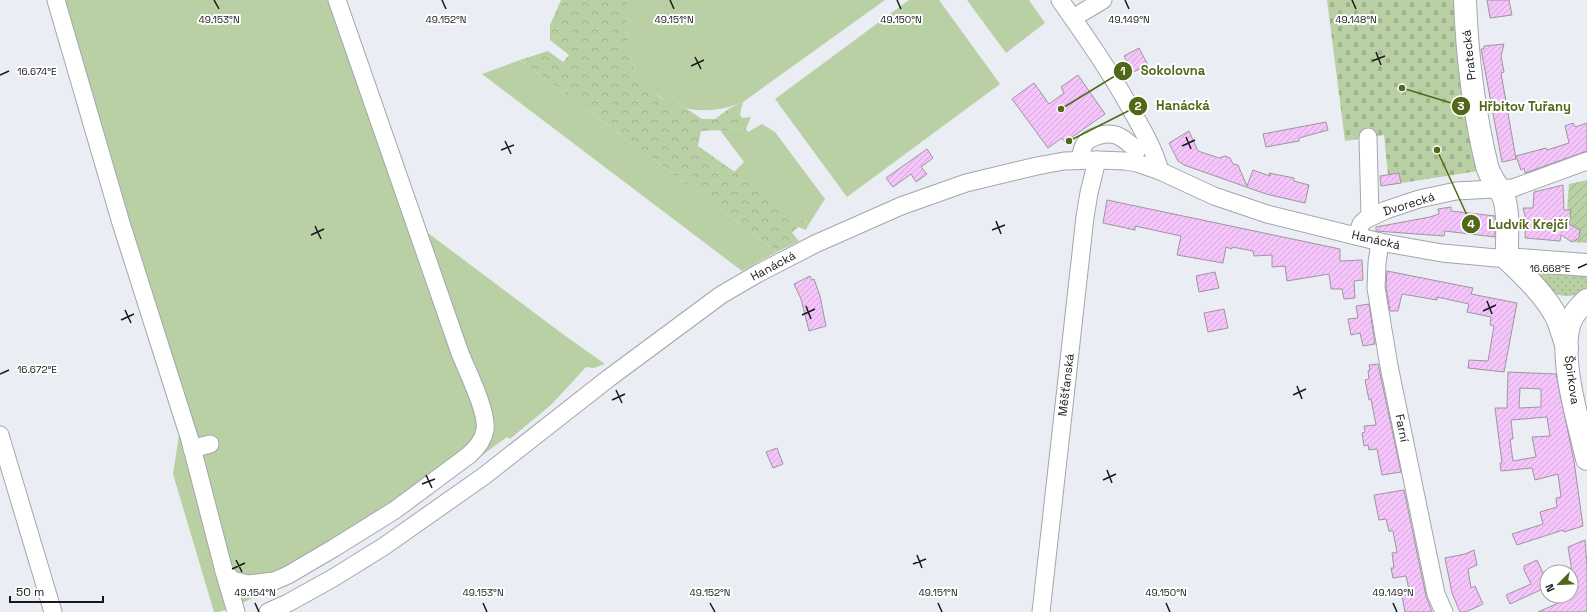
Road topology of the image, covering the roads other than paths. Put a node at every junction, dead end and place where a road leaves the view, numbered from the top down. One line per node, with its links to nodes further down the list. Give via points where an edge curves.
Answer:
1 (56, 0): 24 (street)
2 (337, 0): 26 (street, via 460,353 479,399 485,428 478,447 469,455 395,510 288,575 274,581 248,584 232,580)
3 (1060, 0): 6 (street)
4 (1102, 0): 6 (street)
5 (1465, 0): 14 (main road, Pratecká, via 1467,42 1481,137 1489,172)
6 (1073, 18): 7 (street, via 1113,78)
7 (1145, 134): 9 (street); 13 (street)
8 (1368, 137): 15 (street)
9 (1135, 156): 10 (street, via 1118,136 1105,134 1086,142); 11 (street, Hanácká); 13 (street, Hanácká)
10 (1080, 160): 11 (street, Hanácká); 29 (street, Hanácká, via 1037,166 966,183 901,206 815,244 757,274 721,295 684,322 472,485 383,547 288,603)
11 (1097, 160): 30 (street, Měšťanská, via 1085,217)
12 (1587, 161): 14 (street, Dvorecká, via 1513,188)
13 (1160, 171): 16 (street, Hanácká, via 1214,196 1250,209)
14 (1500, 190): 15 (street, Dvorecká, via 1478,189 1435,195); 18 (main road, Pratecká, via 1506,207)
15 (1370, 217): 16 (street, Dvorecká, via 1361,224)
16 (1357, 236): 17 (street, Hanácká)
17 (1380, 242): 18 (street, Hanácká, via 1442,253); 31 (street, Farní, via 1376,288 1389,366 1436,594)
18 (1506, 259): 19 (main road, Hanácká); 21 (main road, via 1551,309)
19 (1587, 265)
20 (1587, 300): 21 (main road, via 1579,307 1571,321)
21 (1567, 348): 25 (main road, Špirkova, via 1570,380)
22 (0, 435): 27 (street)
23 (210, 444): 24 (street)
24 (192, 449): 26 (street)
25 (1587, 459)
26 (224, 571): 28 (street)
27 (53, 612)
28 (236, 612)
29 (268, 612)
30 (1041, 612)
31 (1444, 612)

